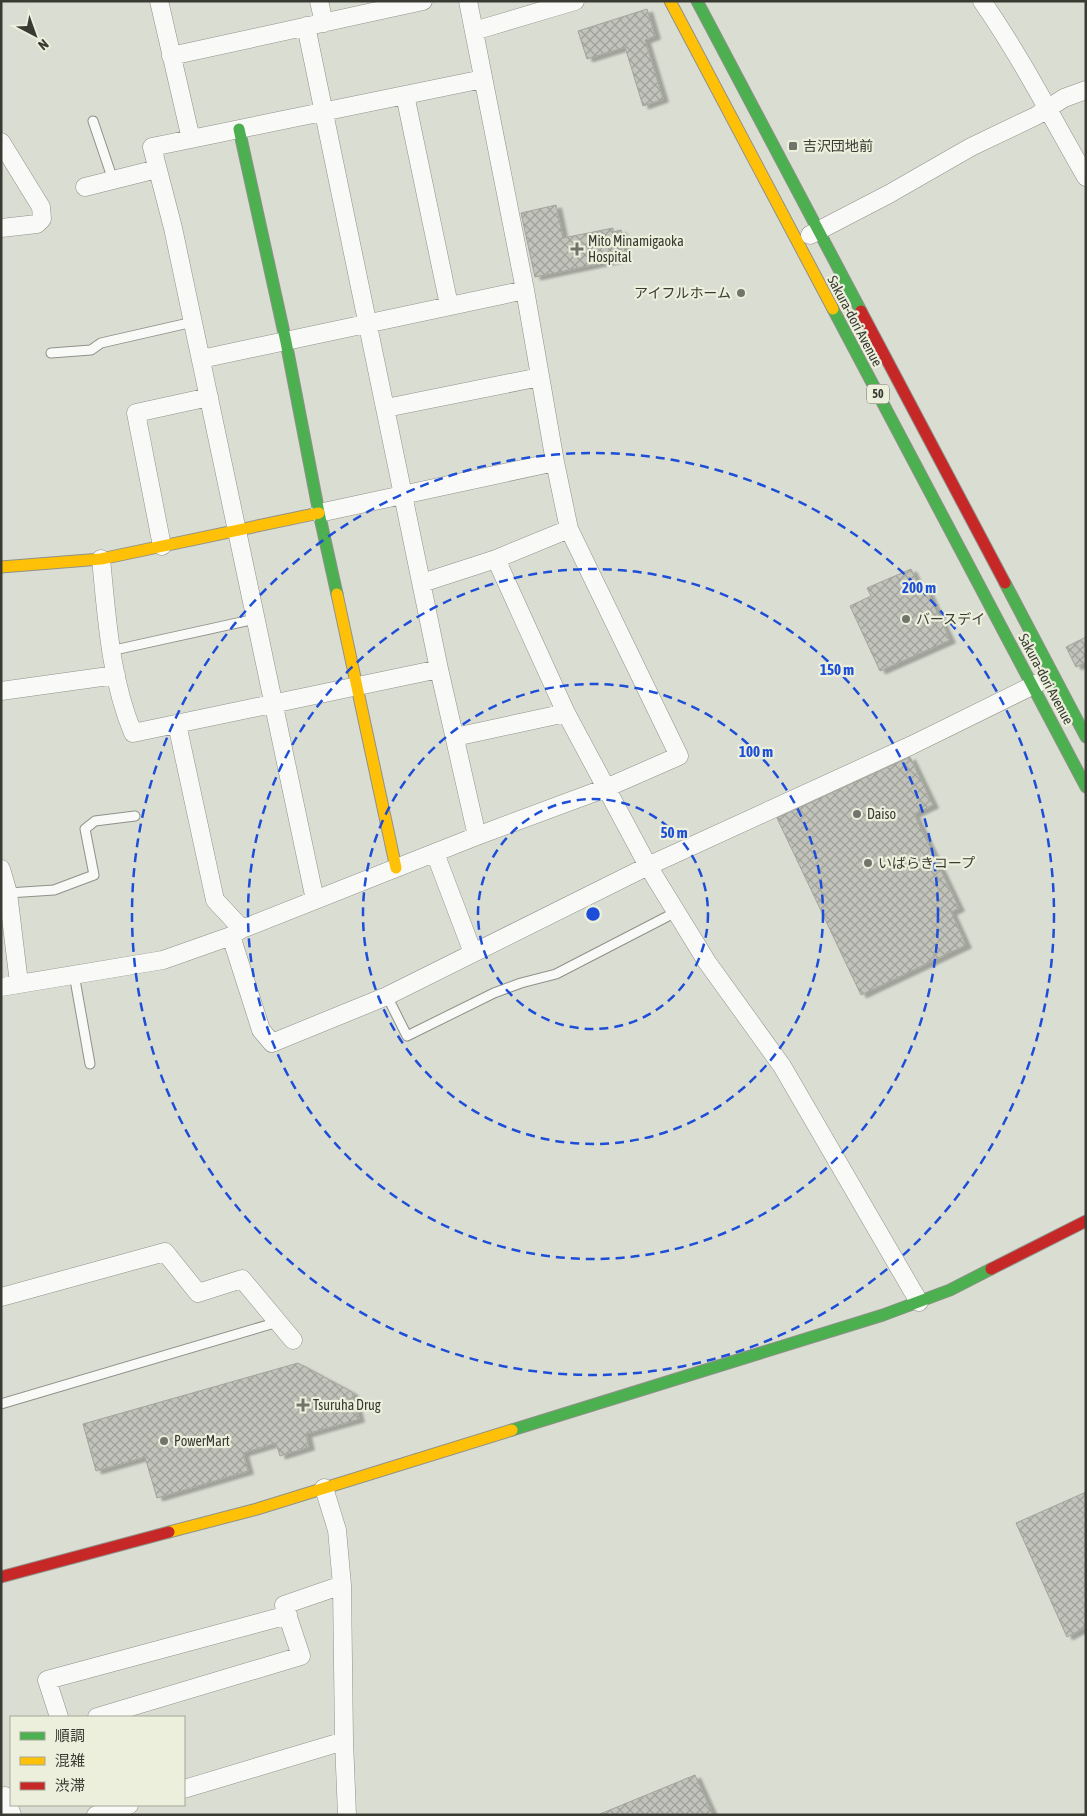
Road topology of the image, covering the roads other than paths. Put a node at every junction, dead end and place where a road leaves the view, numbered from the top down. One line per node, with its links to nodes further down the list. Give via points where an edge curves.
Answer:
1 (159, 1): 12 (street)
2 (318, 1): 9 (street)
3 (423, 1): 9 (street)
4 (468, 1): 11 (street)
5 (576, 1): 11 (street)
6 (670, 1): 28 (street, Sakura-dori Avenue / 50)
7 (697, 1): 27 (street, Sakura-dori Avenue / 50)
8 (982, 1): 16 (street)
9 (324, 23): 10 (street)
10 (306, 26): 12 (street); 17 (street)
11 (474, 31): 13 (street)
12 (171, 56): 20 (street)
13 (483, 79): 15 (street); 29 (street)
14 (1086, 90): 16 (street)
15 (405, 95): 17 (street); 30 (street)
16 (1046, 108): 23 (street); 27 (street)
17 (323, 112): 19 (street); 32 (street)
18 (93, 121): 24 (lane)
19 (240, 129): 20 (street); 33 (street)
20 (191, 139): 22 (street, via 152,147)
21 (1, 142): 26 (street, via 41,208 42,219 37,224)
22 (157, 169): 24 (street); 31 (street)
23 (1086, 177)
24 (113, 180): 25 (street)
25 (85, 187)
26 (1, 228)
27 (819, 231): 28 (street); 53 (street, Sakura-dori Avenue / 50)
28 (796, 242): 55 (street, Sakura-dori Avenue / 50)
29 (525, 290): 30 (street); 36 (street)
30 (449, 305): 32 (street)
31 (193, 322): 34 (lane, via 101,343 91,350); 35 (street)
32 (368, 324): 33 (street); 38 (street)
33 (286, 342): 35 (street); 41 (street)
34 (51, 353)
35 (201, 358): 37 (street)
36 (540, 377): 38 (street); 39 (street)
37 (209, 398): 43 (street); 44 (street, via 136,413)
38 (386, 408): 40 (street)
39 (554, 462): 40 (street); 42 (street)
40 (404, 494): 41 (street); 48 (street)
41 (319, 513): 43 (street); 54 (street)
42 (569, 529): 46 (street); 63 (street, via 679,756)
43 (237, 531): 44 (street); 49 (street)
44 (162, 546): 45 (street)
45 (101, 559): 47 (street); 50 (street)
46 (496, 559): 48 (street); 58 (street)
47 (1, 567)
48 (422, 584): 51 (street)
49 (255, 619): 50 (lane); 57 (street)
50 (110, 651): 52 (street)
51 (439, 670): 54 (street); 61 (street)
52 (116, 675): 56 (street); 59 (street, via 133,733)
53 (1053, 675): 55 (street); 60 (street, Sakura-dori Avenue / 50)
54 (357, 686): 57 (street); 68 (street)
55 (1033, 686): 62 (street, Sakura-dori Avenue / 50); 67 (street)
56 (1, 690)
57 (274, 703): 59 (street); 71 (street)
58 (566, 713): 61 (street); 63 (street)
59 (178, 724): 73 (street, via 215,900)
60 (1084, 731)
61 (455, 737): 65 (street)
62 (1086, 787)
63 (606, 788): 65 (street); 67 (street)
64 (135, 816): 70 (lane, via 95,821 85,829 94,875 54,890)
65 (477, 836): 66 (street)
66 (435, 852): 68 (street); 74 (street)
67 (648, 866): 72 (street); 74 (street)
68 (396, 868): 71 (street)
69 (1, 869): 70 (street)
70 (8, 894): 76 (street)
71 (316, 900): 73 (street)
72 (676, 912): 78 (lane, via 556,974 494,993 407,1036); 82 (street, via 707,962 782,1066)
73 (236, 932): 75 (street, via 164,960); 78 (street, via 261,1030 272,1043)
74 (473, 953): 78 (street)
75 (74, 974): 76 (street); 79 (lane)
76 (19, 983): 77 (street)
77 (1, 987)
78 (387, 996)
79 (90, 1064)
80 (1086, 1221): 82 (street, via 980,1276)
81 (1, 1298): 83 (street, via 165,1252 198,1293 242,1279)
82 (920, 1302): 86 (street)
83 (278, 1322): 84 (street); 85 (lane)
84 (293, 1340)
85 (1, 1404)
86 (324, 1488): 87 (street); 88 (street, via 337,1530)
87 (1, 1577)
88 (342, 1585): 89 (street, via 284,1605); 92 (street)
89 (288, 1615): 90 (street, via 47,1680); 91 (street, via 300,1656)
90 (59, 1716)
91 (100, 1716)
92 (344, 1741): 93 (street); 98 (street)
93 (185, 1789)
94 (1, 1797): 96 (street, via 5,1796)
95 (127, 1806): 97 (street)
96 (12, 1815)
97 (96, 1815)
98 (348, 1815)

